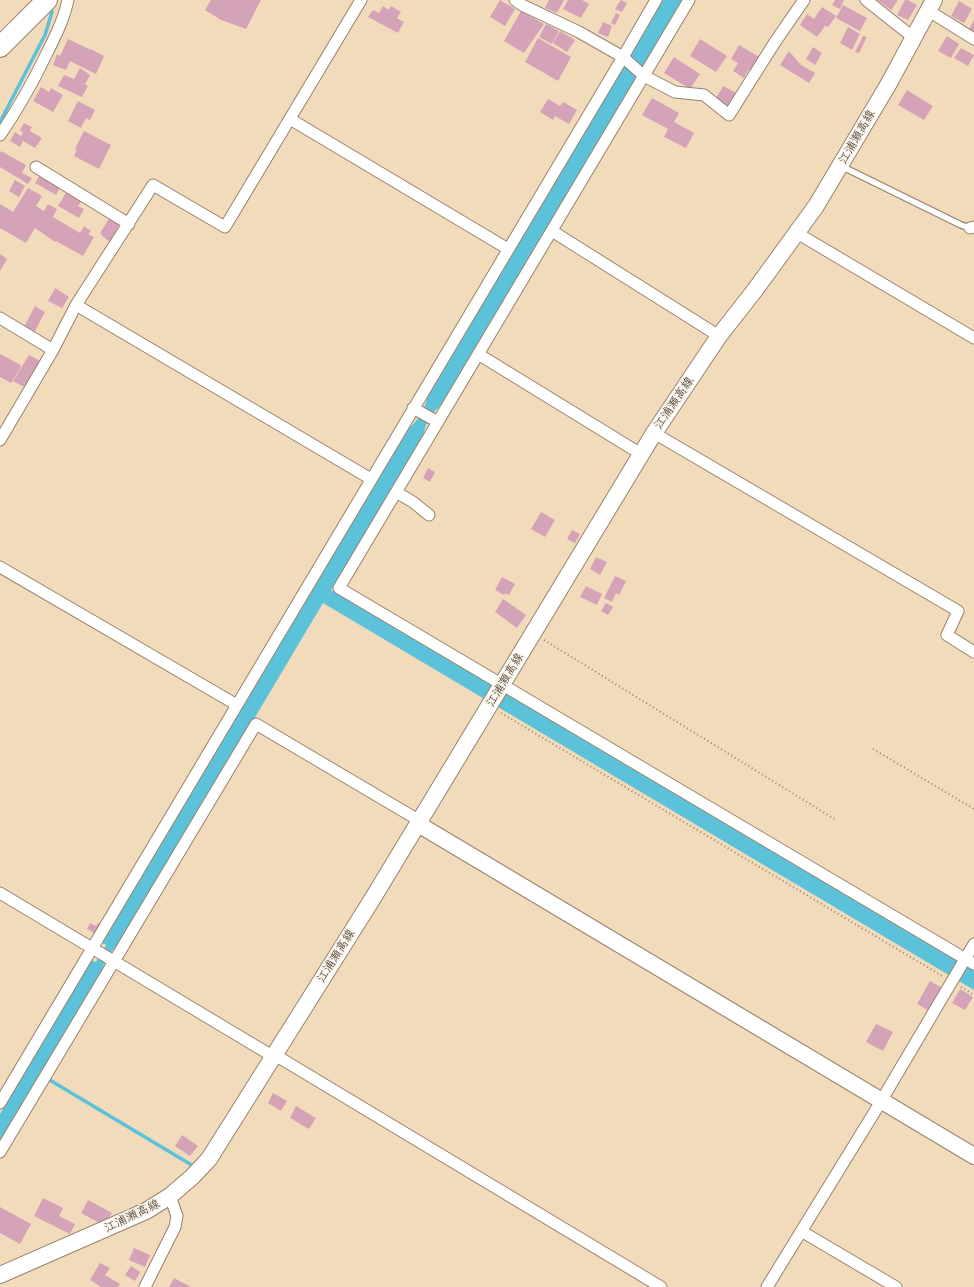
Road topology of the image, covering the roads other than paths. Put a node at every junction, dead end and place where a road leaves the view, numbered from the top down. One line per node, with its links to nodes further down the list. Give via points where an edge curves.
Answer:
1 (68, 0): 16 (street, via 66,12 35,78)
2 (361, 0): 15 (street)
3 (515, 0): 13 (street)
4 (656, 0): 13 (street)
5 (689, 0): 14 (street)
6 (804, 0): 14 (street, via 729,115 704,95 675,92)
7 (866, 0): 10 (street)
8 (44, 3): 12 (highway)
9 (931, 6): 10 (main road, 江浦瀬高線); 11 (street)
10 (914, 38): 17 (main road, 江浦瀬高線)
11 (974, 39)
12 (0, 47)
13 (622, 57): 14 (street); 23 (street)
14 (644, 76): 21 (street)
15 (290, 119): 19 (street, via 225,227 153,185); 23 (street)
16 (0, 135)
17 (840, 166): 20 (lane); 22 (main road, 江浦瀬高線)
18 (36, 167): 19 (street)
19 (128, 224): 24 (street)
20 (972, 228)
21 (552, 231): 26 (street); 29 (street)
22 (797, 233): 26 (main road, 江浦瀬高線); 27 (street)
23 (508, 249): 30 (street)
24 (76, 305): 28 (street); 34 (street)
25 (0, 318): 28 (street)
26 (718, 336): 31 (main road, 江浦瀬高線)
27 (974, 338)
28 (53, 350): 32 (street)
29 (478, 354): 30 (street); 33 (street)
30 (426, 415): 34 (street); 35 (street)
31 (654, 433): 33 (main road, 江浦瀬高線); 38 (street, via 958,611 947,635)
32 (0, 440)
33 (641, 454): 39 (main road, 江浦瀬高線)
34 (371, 479): 40 (street)
35 (396, 492): 36 (street); 39 (street, via 339,588)
36 (429, 515)
37 (0, 567): 40 (street)
38 (974, 652)
39 (501, 686): 41 (main road, 江浦瀬高線, via 493,708); 46 (street)
40 (237, 704): 44 (street)
41 (419, 823): 45 (street, via 256,724); 47 (main road, 江浦瀬高線); 48 (main road)
42 (0, 893): 44 (street)
43 (974, 944): 46 (street)
44 (95, 951): 45 (street); 49 (street)
45 (112, 961): 47 (street); 50 (street)
46 (967, 962): 48 (street, via 953,980)
47 (274, 1056): 52 (main road, 江浦瀬高線, via 209,1158); 56 (street)
48 (881, 1101): 51 (main road); 53 (street)
49 (0, 1103)
50 (0, 1152)
51 (974, 1156)
52 (170, 1196): 54 (main road, 江浦瀬高線, via 146,1211); 55 (street, via 177,1216 175,1227)
53 (801, 1231): 57 (street); 58 (street)
54 (0, 1275)
55 (145, 1287)
56 (661, 1287)
57 (767, 1287)
58 (896, 1287)

